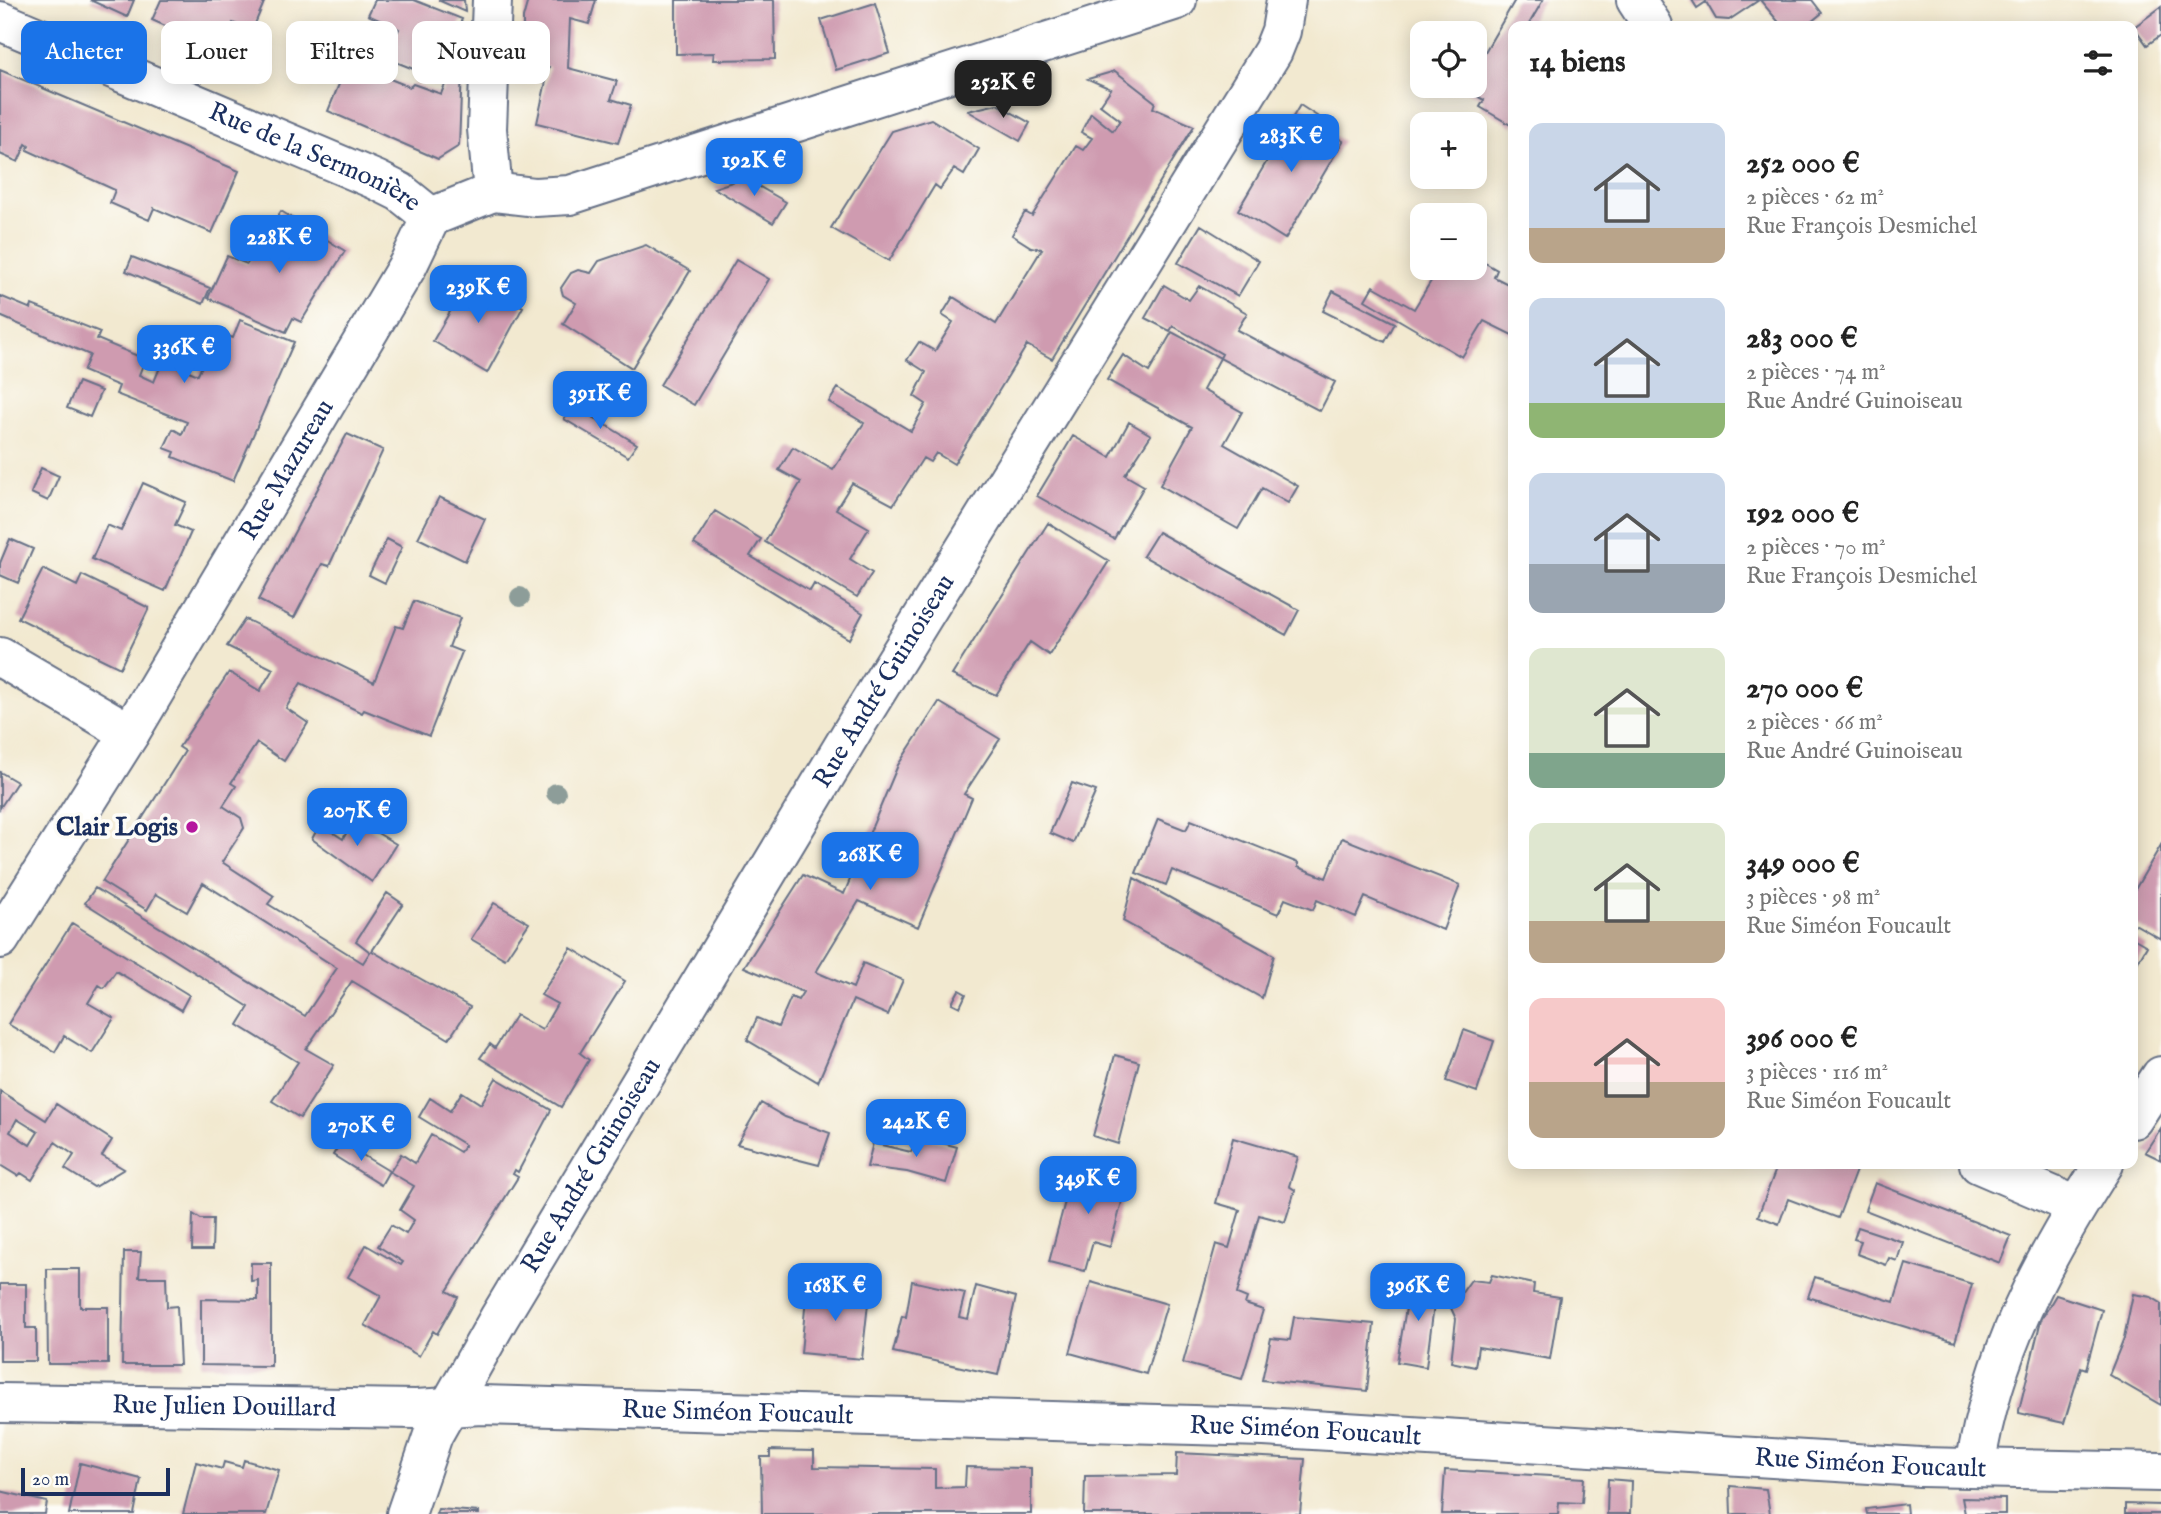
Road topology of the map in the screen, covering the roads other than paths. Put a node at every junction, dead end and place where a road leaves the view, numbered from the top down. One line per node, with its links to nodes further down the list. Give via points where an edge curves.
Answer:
1 (492, 0): 7 (street, via 487,129)
2 (1177, 0): 7 (street, via 570,195)
3 (1286, 0): 18 (street, Rue André Guinoiseau, via 1273,51 851,732)
4 (1636, 0): 6 (street)
5 (0, 21): 8 (street, Rue de la Sermonière, via 376,180)
6 (1650, 21)
7 (493, 192): 8 (street)
8 (431, 217): 10 (street, Rue Mazureau, via 408,265)
9 (0, 657): 10 (street)
10 (130, 733): 11 (street, Rue Mazureau)
11 (0, 939)
12 (2161, 1076): 13 (street)
13 (2138, 1111)
14 (1991, 1169): 16 (street)
15 (2101, 1169): 16 (street)
16 (2077, 1206): 19 (street, via 2013,1325 1981,1430)
17 (0, 1403): 18 (street, Rue Julien Douillard)
18 (449, 1406): 19 (street, Rue Siméon Foucault, via 1264,1427); 21 (street, Rue André Guinoiseau, via 433,1435)
19 (1975, 1468): 20 (street, Rue Siméon Foucault)
20 (2161, 1472)
21 (406, 1514)

